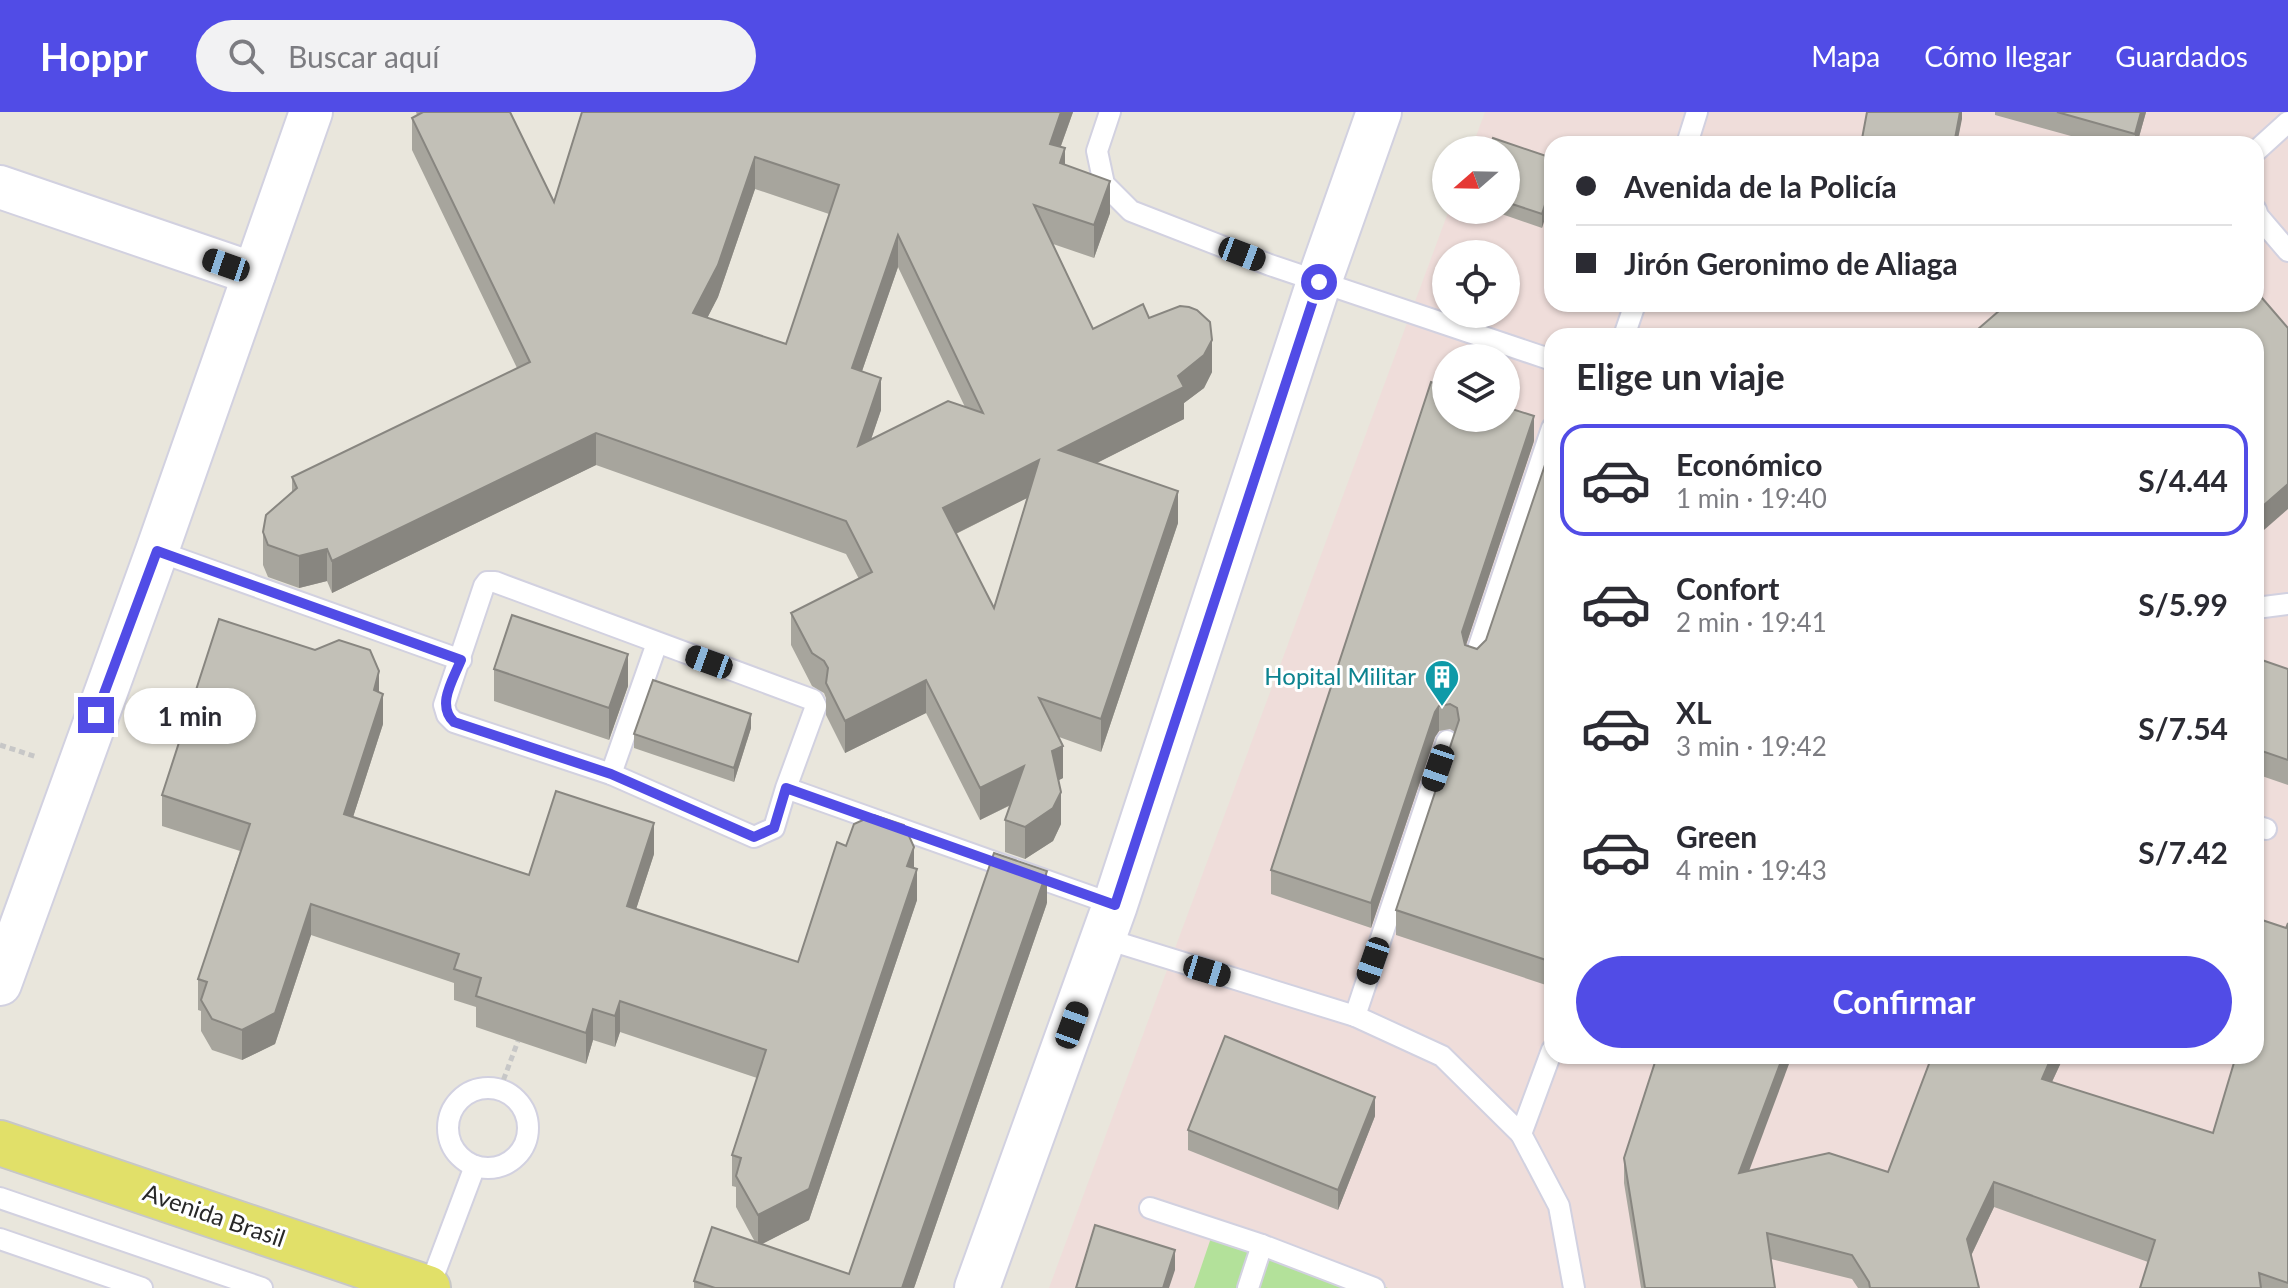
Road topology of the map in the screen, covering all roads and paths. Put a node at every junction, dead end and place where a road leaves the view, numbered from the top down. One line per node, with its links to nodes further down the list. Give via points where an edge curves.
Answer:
1 (311, 112): 11 (street)
2 (1110, 112): 12 (lane, via 1097,151 1104,184 1131,211)
3 (1379, 112): 12 (street)
4 (1697, 112): 6 (lane)
5 (2288, 122): 7 (lane)
6 (1690, 136)
7 (2264, 144)
8 (0, 187): 11 (street)
9 (2264, 223): 10 (lane)
10 (2288, 251)
11 (254, 274): 15 (street)
12 (1319, 282): 13 (lane); 24 (street)
13 (1544, 357)
14 (1544, 452): 20 (lane)
15 (157, 551): 19 (lane); 25 (street)
16 (2288, 604): 17 (lane)
17 (2264, 607)
18 (657, 643): 19 (lane, via 487,582); 22 (lane); 23 (lane, via 813,700 816,706)
19 (461, 660): 22 (lane, via 444,705 454,722)
20 (1474, 661)
21 (1447, 741): 26 (lane)
22 (611, 774): 23 (lane, via 754,837 774,828)
23 (786, 788): 24 (lane)
24 (1109, 922): 26 (lane); 40 (street)
25 (0, 984)
26 (1355, 1016): 30 (lane, via 1442,1056)
27 (518, 1041): 29 (path)
28 (1547, 1064): 30 (lane)
29 (500, 1089): 32 (lane, via 469,1092 451,1111 454,1150); 32 (lane, via 525,1110 528,1137 514,1160 488,1169)
30 (1521, 1134): 43 (lane, via 1559,1206)
31 (0, 1143): 39 (main road, Avenida Brasil)
32 (475, 1166): 39 (lane)
33 (0, 1198): 38 (lane)
34 (1150, 1208): 36 (lane)
35 (0, 1239): 37 (lane)
36 (1262, 1245): 41 (lane); 42 (lane)
37 (142, 1288)
38 (262, 1288)
39 (429, 1288)
40 (977, 1288)
41 (1248, 1288)
42 (1374, 1288)
43 (1574, 1288)

